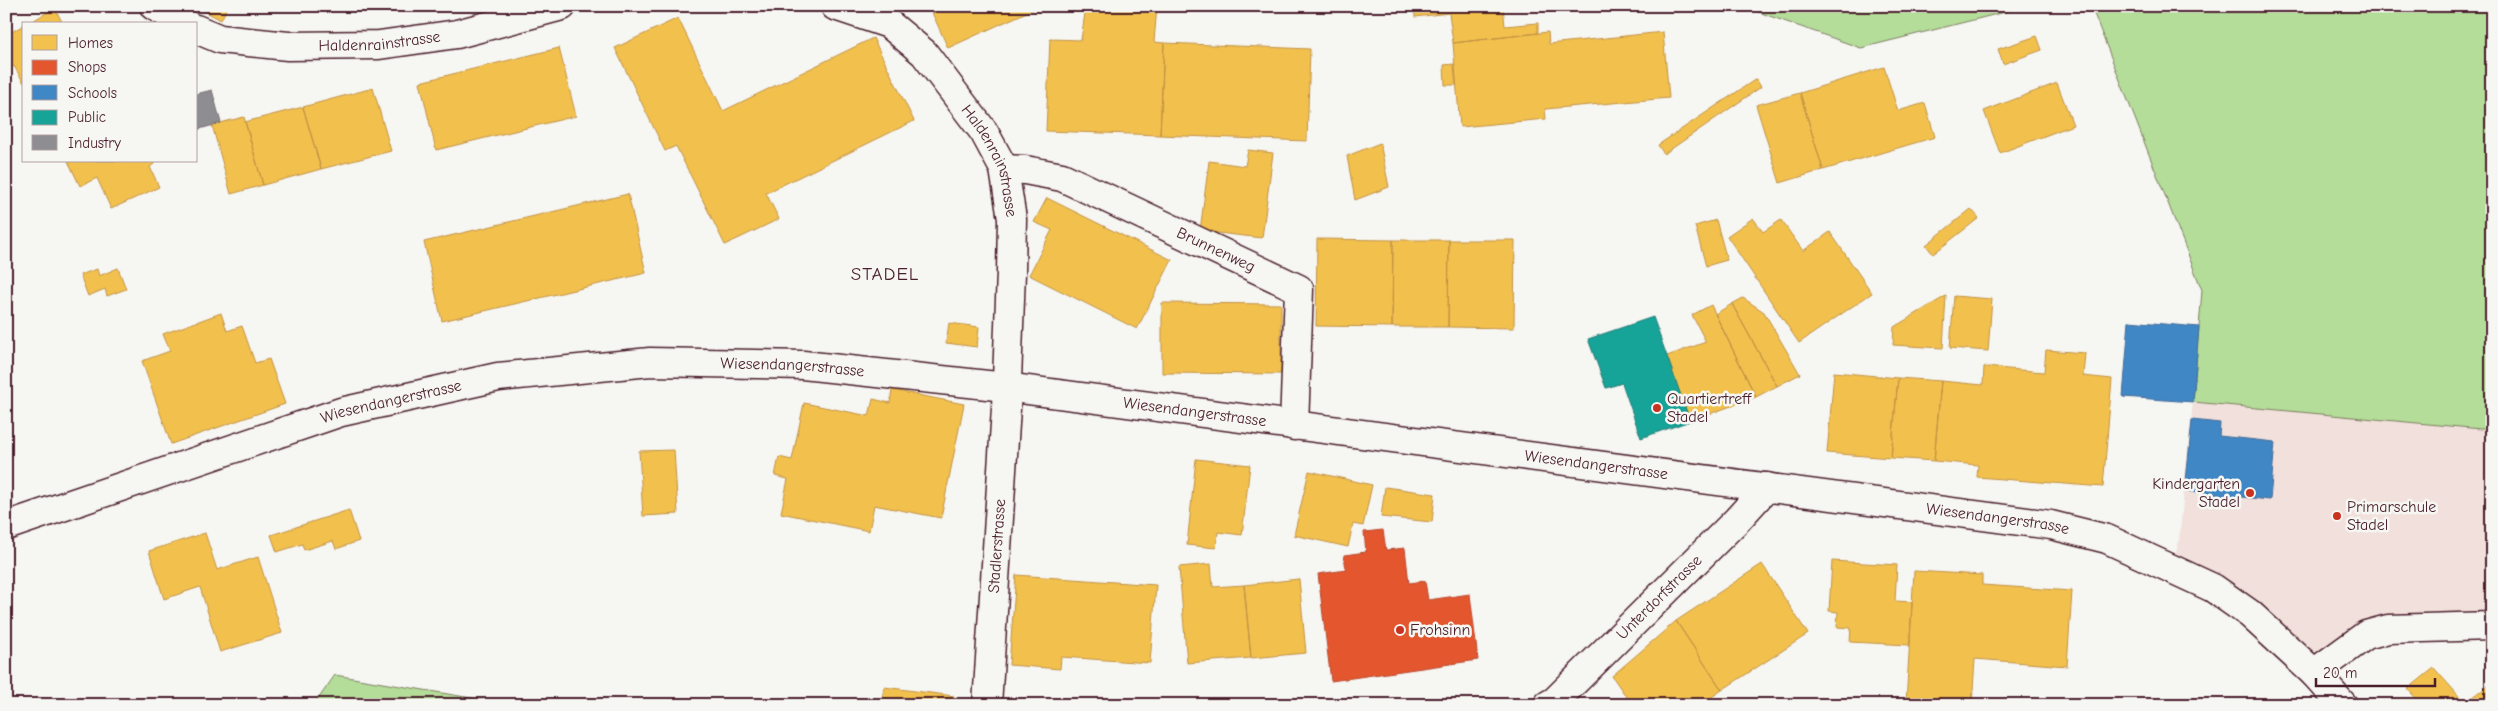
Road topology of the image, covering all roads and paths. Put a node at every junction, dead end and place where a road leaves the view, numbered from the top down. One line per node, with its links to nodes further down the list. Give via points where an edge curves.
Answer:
1 (154, 6): 5 (main road)
2 (562, 6): 6 (main road, Haldenrainstrasse, via 457,34 379,45 288,46 220,39)
3 (834, 6): 4 (main road, Haldenrainstrasse)
4 (893, 15): 7 (main road, Haldenrainstrasse, via 984,132)
5 (182, 22)
6 (198, 30)
7 (1004, 169): 8 (main road, Haldenrainstrasse, via 1012,219); 9 (main road, Brunnenweg, via 1062,177 1300,289)
8 (1006, 387): 9 (main road, Wiesendangerstrasse); 11 (main road, Wiesendangerstrasse, via 803,365 694,362 650,362 498,377 341,412); 14 (main road, Stadlerstrasse)
9 (1294, 426): 10 (main road, Wiesendangerstrasse)
10 (1766, 487): 13 (main road, Wiesendangerstrasse, via 2052,525 2107,539 2213,588 2250,614); 15 (main road, Unterdorfstrasse, via 1738,520)
11 (6, 526)
12 (2492, 626): 13 (main road, via 2388,629 2366,635)
13 (2314, 674): 16 (main road, Wiesendangerstrasse)
14 (986, 705)
15 (1548, 705)
16 (2343, 705)

